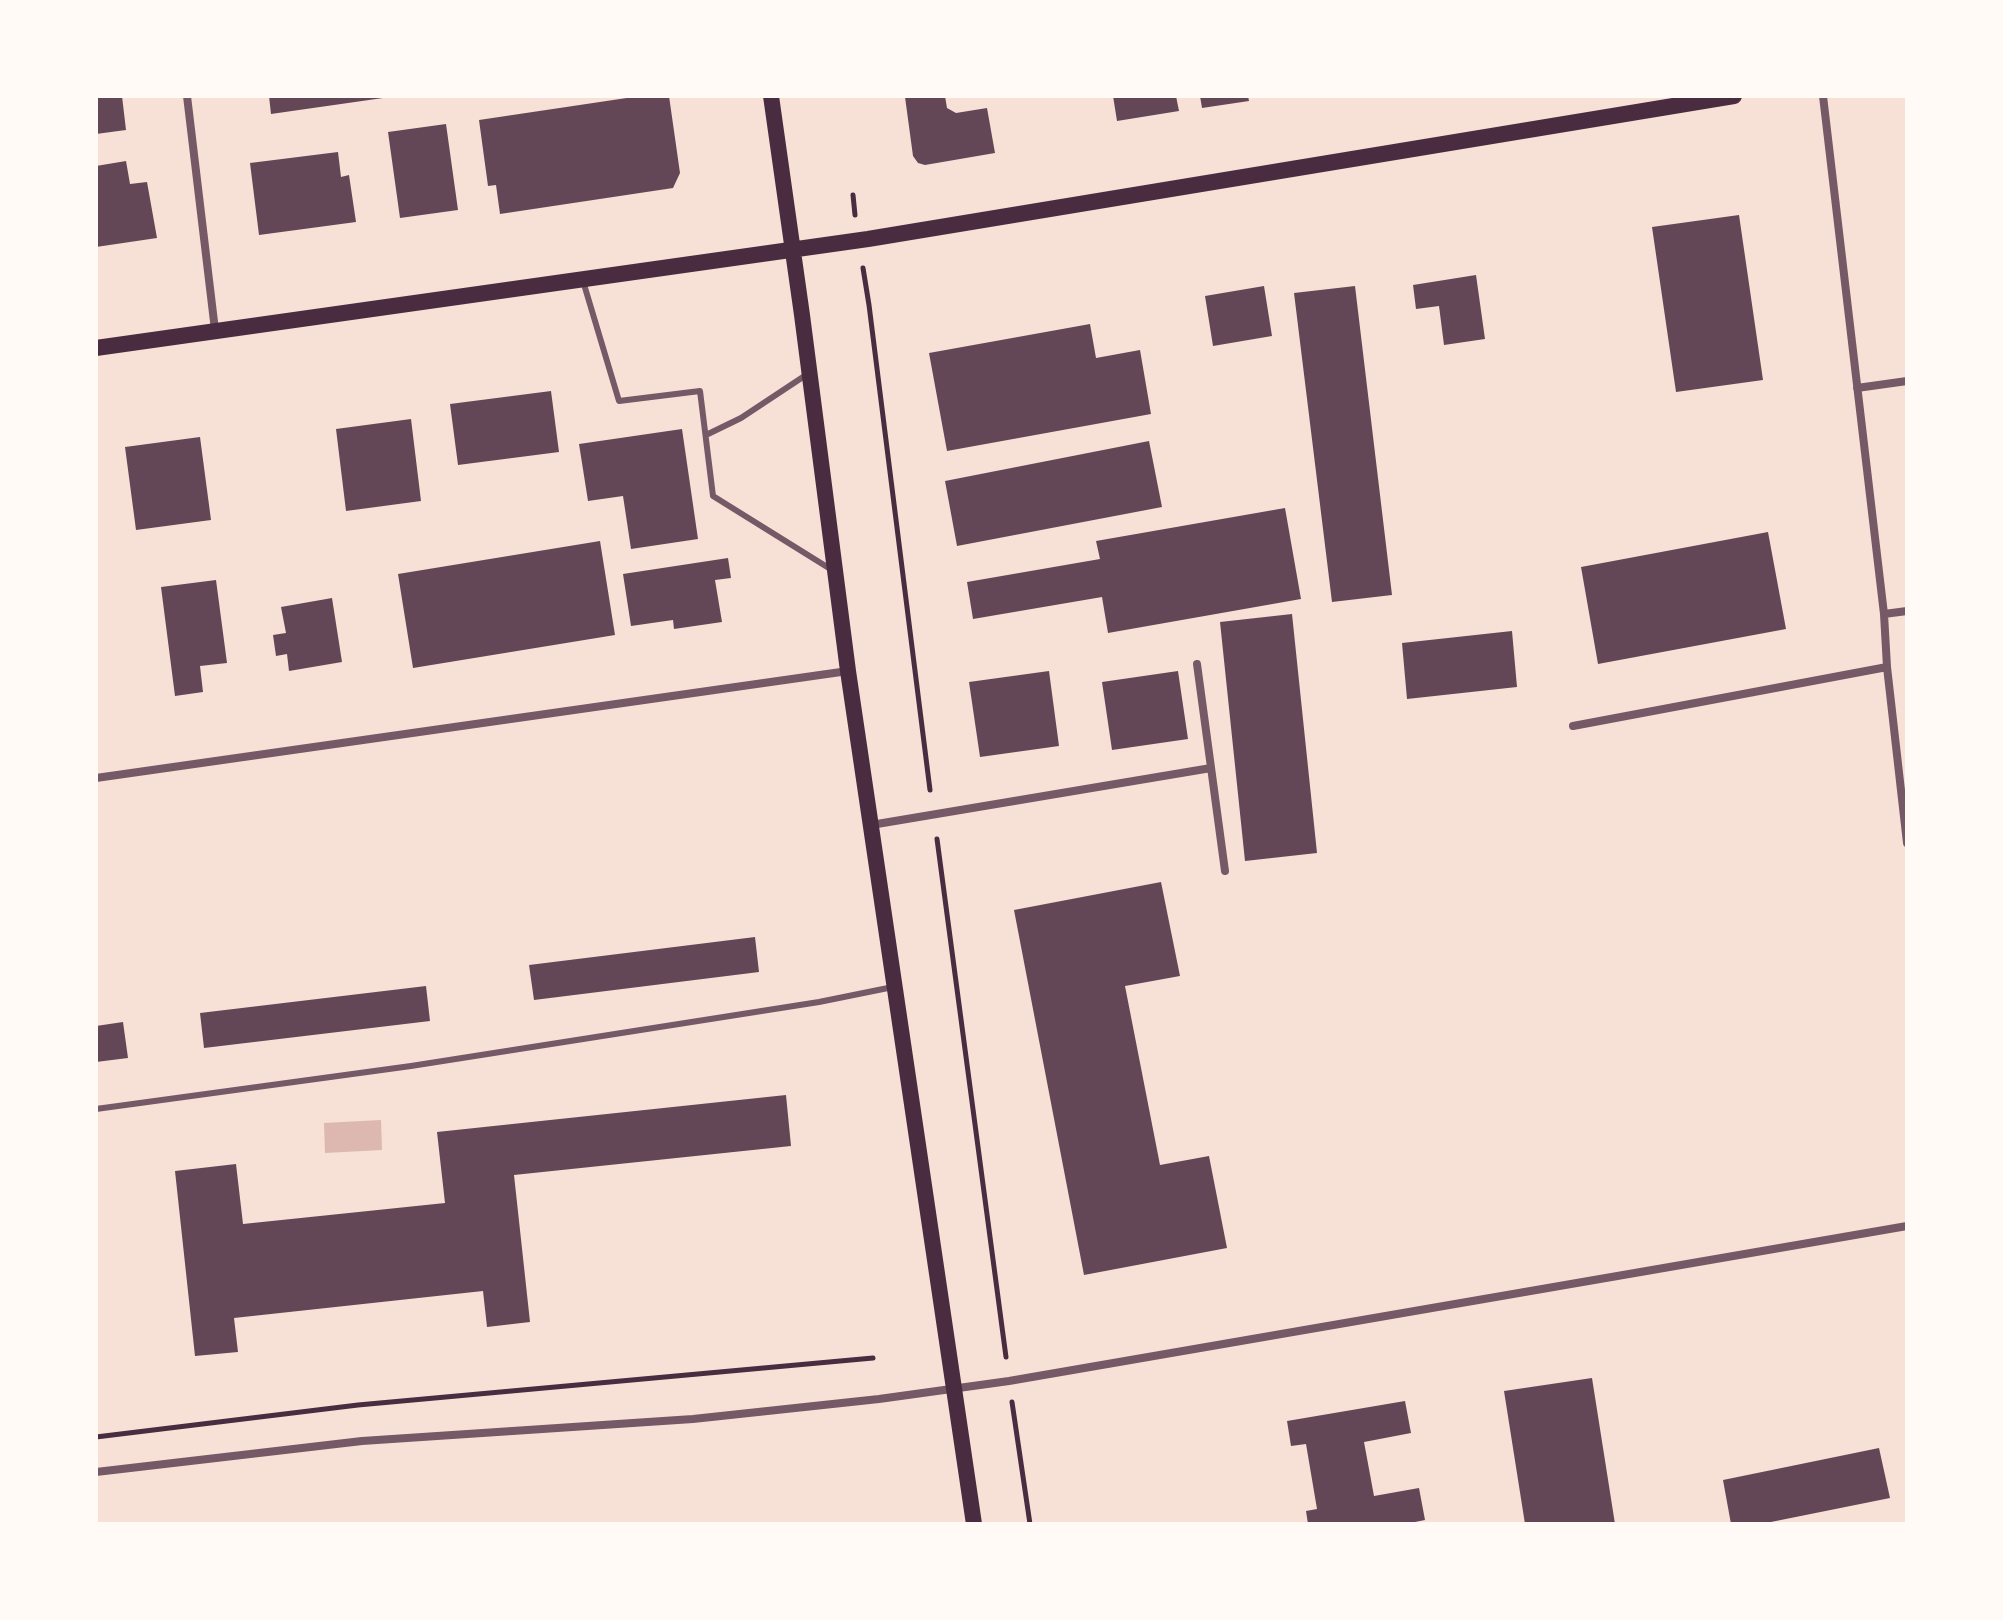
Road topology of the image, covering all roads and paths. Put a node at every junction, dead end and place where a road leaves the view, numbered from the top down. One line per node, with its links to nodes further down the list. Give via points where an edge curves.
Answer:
1 (187, 96): 9 (street)
2 (771, 96): 7 (main road)
3 (1734, 96): 6 (main road)
4 (1823, 96): 13 (street)
5 (853, 195): 6 (path)
6 (858, 241): 7 (main road); 24 (path)
7 (792, 251): 8 (main road); 11 (main road)
8 (583, 281): 9 (main road); 14 (lane, via 619,401 700,391)
9 (215, 331): 10 (main road)
10 (96, 348)
11 (809, 373): 14 (lane); 15 (main road)
12 (1907, 381): 13 (street)
13 (1857, 388): 17 (street)
14 (706, 435): 15 (lane, via 713,496)
15 (835, 572): 20 (main road)
16 (1907, 611): 17 (street)
17 (1884, 614): 19 (street)
18 (1197, 664): 22 (street)
19 (1887, 667): 21 (street); 26 (street)
20 (848, 671): 23 (street); 25 (main road)
21 (1573, 726)
22 (1211, 768): 24 (street); 27 (street)
23 (96, 778)
24 (933, 816): 25 (street); 32 (path)
25 (870, 825): 28 (main road)
26 (1907, 843)
27 (1225, 871)
28 (893, 987): 29 (lane, via 411,1066); 33 (main road)
29 (96, 1109)
30 (1907, 1226): 32 (street)
31 (873, 1358): 34 (path, via 358,1405)
32 (1009, 1381): 33 (street); 37 (path)
33 (954, 1387): 35 (street, via 693,1419 362,1441); 36 (main road)
34 (96, 1437)
35 (96, 1472)
36 (974, 1524)
37 (1030, 1524)

